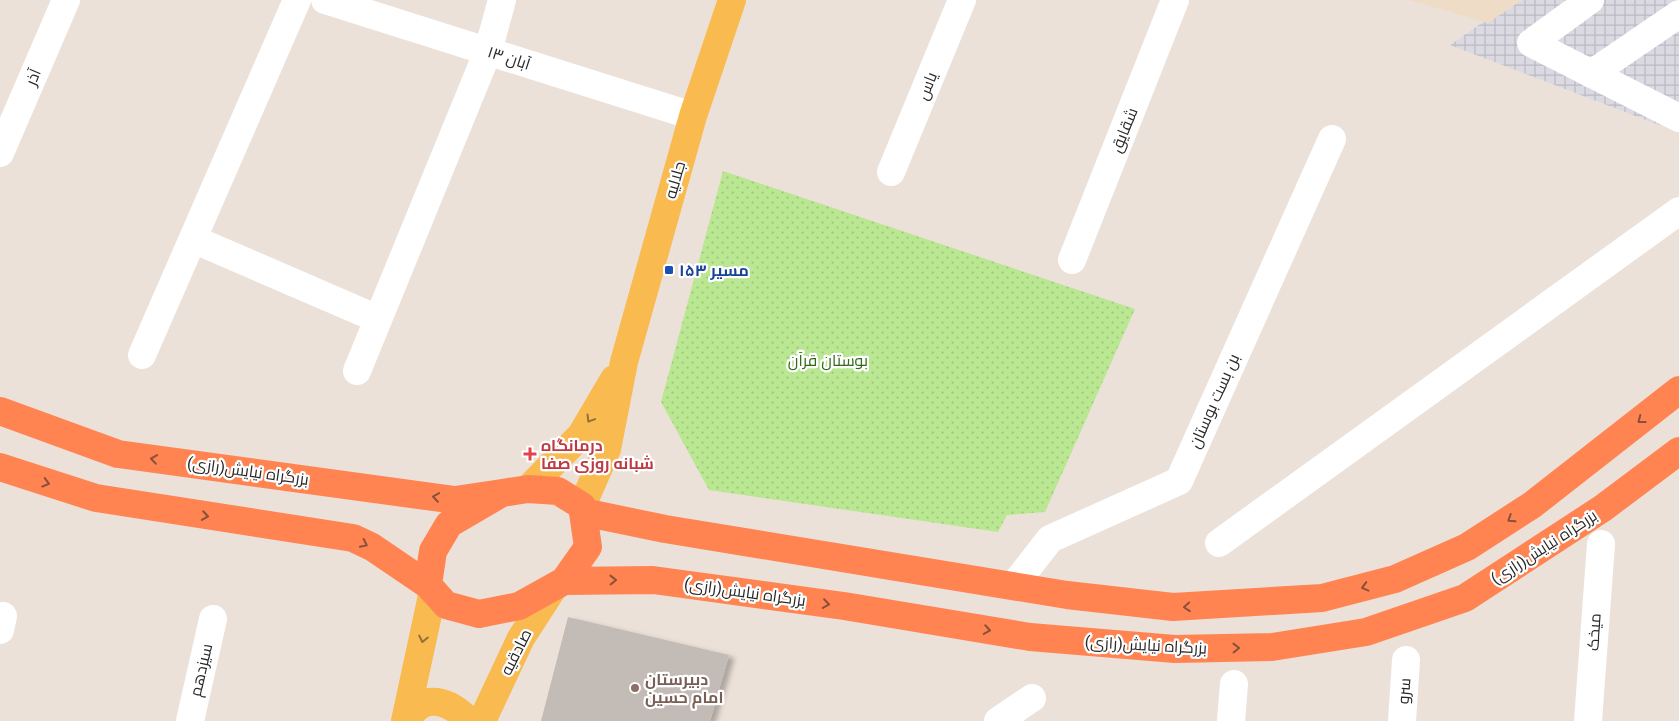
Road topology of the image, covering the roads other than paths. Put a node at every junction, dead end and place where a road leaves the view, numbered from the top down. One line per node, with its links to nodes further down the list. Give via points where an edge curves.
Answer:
1 (66, 0): 15 (street, آذر)
2 (297, 0): 18 (street)
3 (325, 0): 10 (street, ۱۳ آبان)
4 (502, 0): 10 (street)
5 (732, 0): 13 (main road, جلالیه)
6 (962, 0): 16 (street, یاس)
7 (1176, 0): 19 (street, شقایق)
8 (1590, 0): 11 (street, via 1530,43)
9 (1679, 14): 11 (street)
10 (488, 51): 13 (street, ۱۳ آبان); 20 (street)
11 (1592, 74): 12 (street)
12 (1674, 110)
13 (693, 116): 22 (main road, جلالیه)
14 (1332, 139): 33 (street, بن بست بوستان, via 1179,481 1050,538)
15 (0, 154)
16 (891, 172)
17 (1679, 211): 30 (street)
18 (193, 239): 20 (street); 21 (street)
19 (1072, 260)
20 (378, 319): 23 (street)
21 (142, 355)
22 (624, 362): 28 (main road, one-way to 28, via 580,435); 29 (main road, via 607,449)
23 (357, 371)
24 (1679, 390): 33 (highway, one-way to 33, via 1532,505 1467,547 1395,579 1322,598 1173,607 1067,595)
25 (0, 411): 28 (highway, بزرگراه نیایش(رازی), one-way to 25, via 455,500 118,454)
26 (1679, 451): 32 (highway, بزرگراه نیایش(رازی), one-way to 26, via 653,580 844,606 1030,637 1175,649 1272,647 1366,632 1465,598 1573,529)
27 (0, 467): 34 (highway, one-way to 34, via 96,498 353,538 372,547)
28 (515, 491): 29 (highway, via 558,491); 34 (highway, via 449,524 433,551)
29 (583, 509): 32 (highway, via 588,547); 33 (highway, via 665,529)
30 (1219, 543)
31 (1601, 544): 46 (street, میخک)
32 (559, 584): 34 (highway, via 519,606 479,614 446,605); 42 (main road, صادقیه, via 521,638)
33 (1014, 585)
34 (430, 588): 40 (main road, one-way to 40)
35 (212, 619): 39 (street, سیزدهم)
36 (1406, 660): 45 (street, سرو)
37 (1234, 684): 44 (street)
38 (1032, 698): 43 (street)
39 (190, 721)
40 (406, 721): 41 (main road, via 420,704 436,701 456,707)
41 (469, 721)
42 (482, 721)
43 (998, 721)
44 (1231, 721)
45 (1402, 721)
46 (1588, 721)

